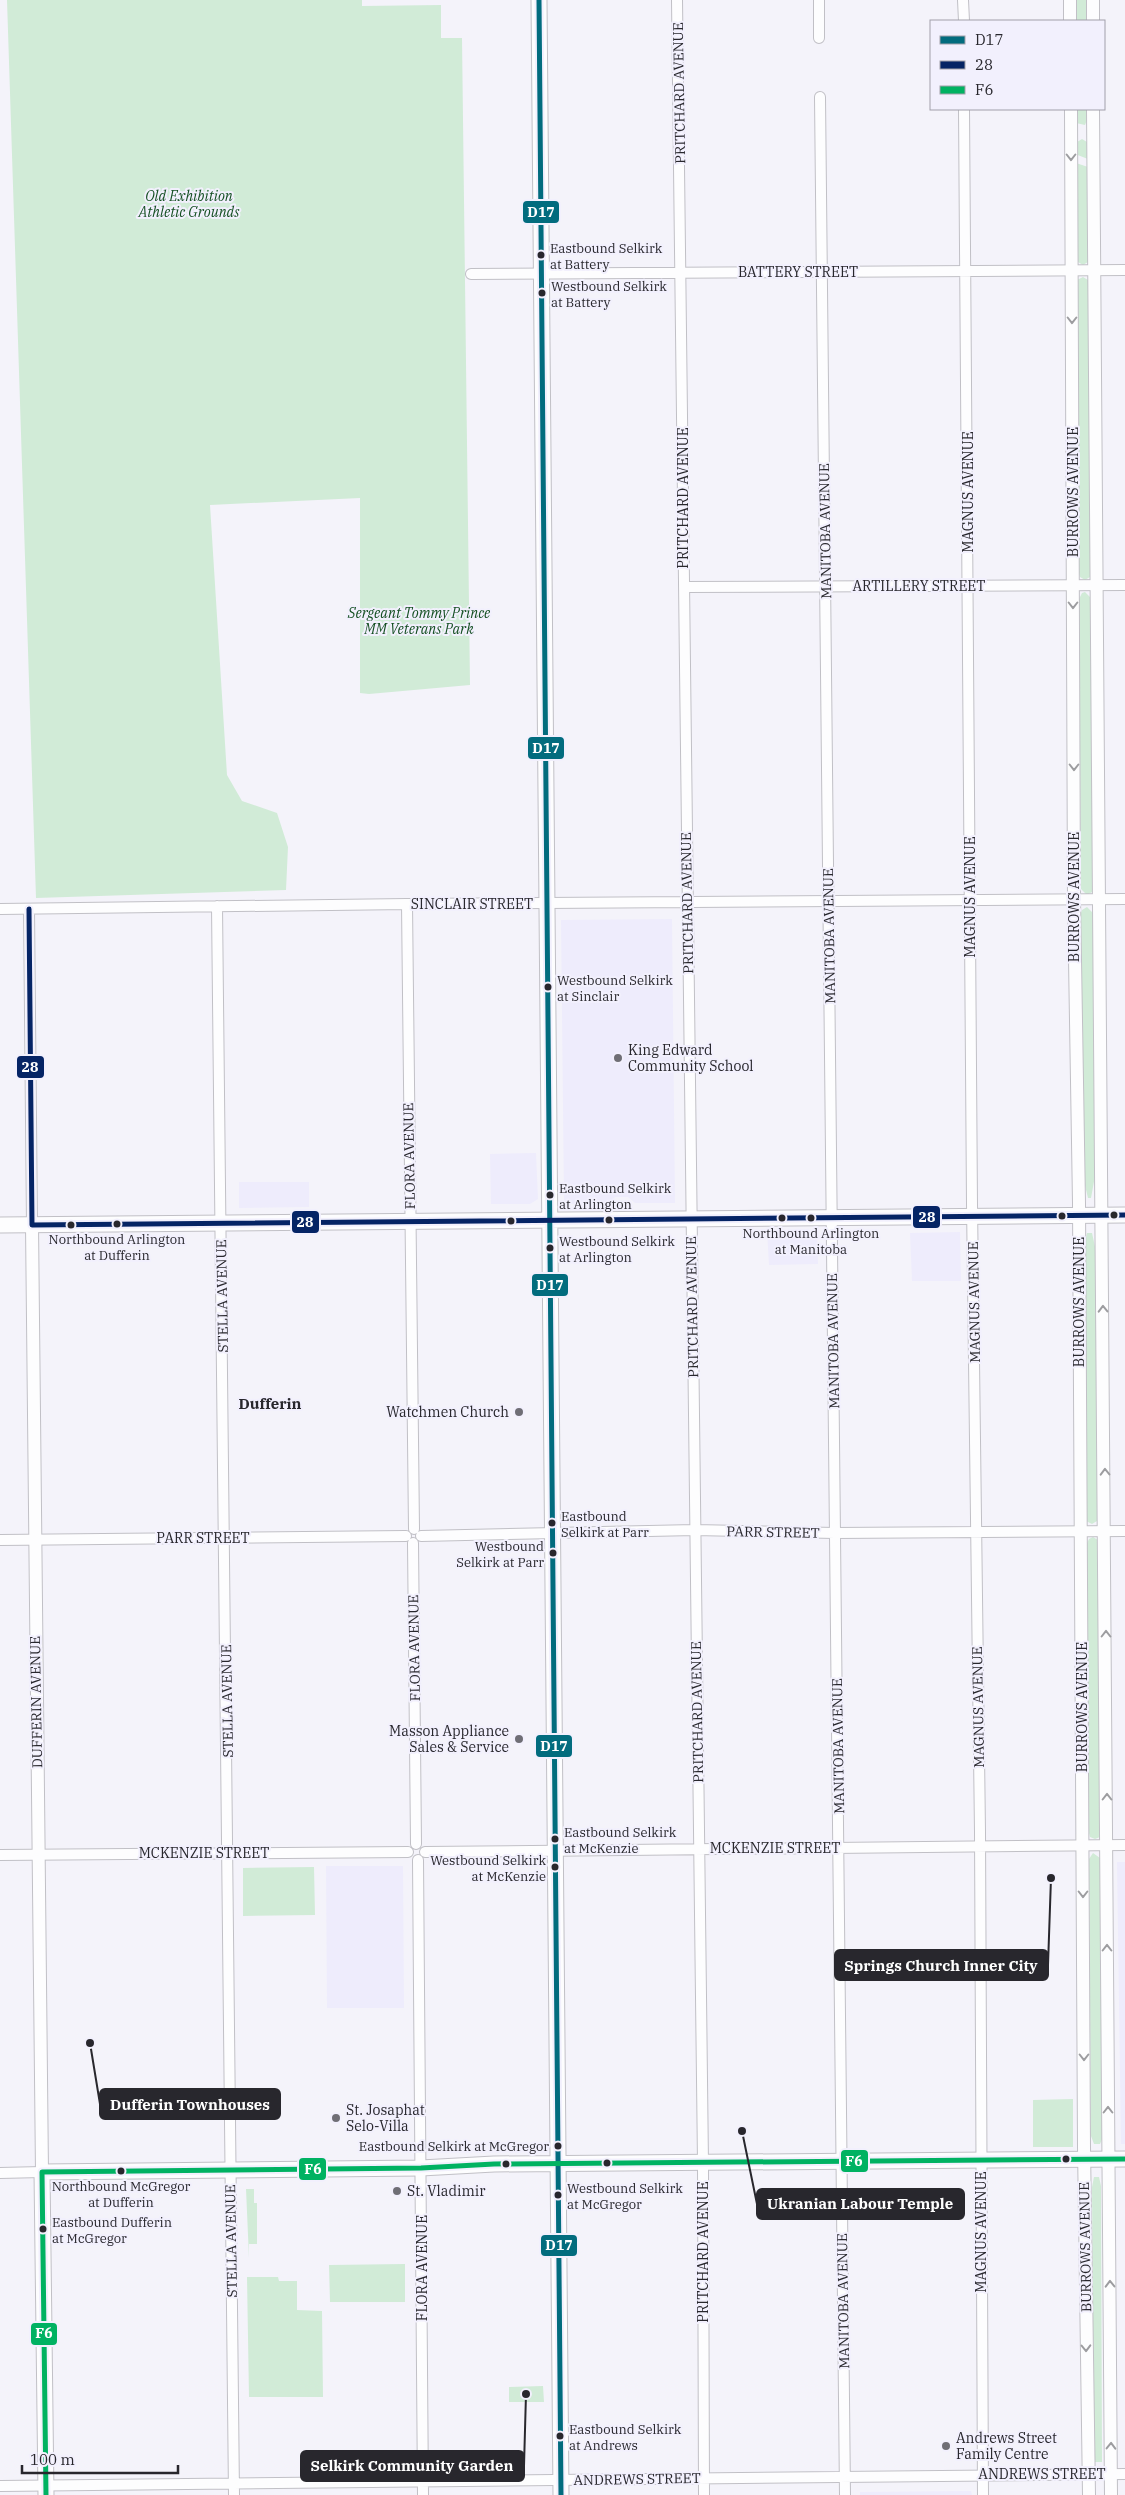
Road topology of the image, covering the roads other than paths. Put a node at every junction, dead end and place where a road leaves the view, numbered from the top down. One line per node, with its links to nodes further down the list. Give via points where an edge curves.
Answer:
1 (539, 0): 22 (main road)
2 (677, 0): 20 (street, PRITCHARD AVENUE)
3 (819, 0): 10 (street)
4 (964, 0): 7 (street)
5 (1070, 0): 8 (street)
6 (1093, 0): 9 (street)
7 (964, 20)
8 (1070, 20)
9 (1093, 20)
10 (819, 38)
11 (820, 97): 19 (street, MANITOBA AVENUE)
12 (964, 110): 17 (street, MAGNUS AVENUE)
13 (1071, 110): 18 (street, BURROWS AVENUE, one-way to 18)
14 (1094, 110): 15 (street, BURROWS AVENUE)
15 (1096, 270): 16 (street, BATTERY STREET); 18 (street, BATTERY STREET); 25 (street, BURROWS AVENUE)
16 (1125, 270)
17 (966, 271): 18 (street, BATTERY STREET); 19 (street, BATTERY STREET); 26 (street, MAGNUS AVENUE)
18 (1072, 271): 23 (street, BURROWS AVENUE, one-way to 23)
19 (822, 272): 20 (street, BATTERY STREET); 28 (street, MANITOBA AVENUE)
20 (682, 273): 22 (street, BATTERY STREET); 27 (street, PRITCHARD AVENUE)
21 (472, 274): 22 (street, BATTERY STREET)
22 (542, 274): 36 (main road)
23 (1074, 584): 25 (street, ARTILLERY STREET); 26 (street, ARTILLERY STREET); 29 (street, BURROWS AVENUE, one-way to 29)
24 (1125, 584): 25 (street, ARTILLERY STREET)
25 (1097, 585): 30 (street, BURROWS AVENUE)
26 (968, 586): 28 (street, ARTILLERY STREET); 32 (street, MAGNUS AVENUE)
27 (684, 587): 28 (street, ARTILLERY STREET); 34 (street, PRITCHARD AVENUE)
28 (825, 587): 33 (street, MANITOBA AVENUE)
29 (1074, 899): 30 (street, SINCLAIR STREET); 32 (street, SINCLAIR STREET); 40 (street, BURROWS AVENUE)
30 (1099, 899): 31 (street, SINCLAIR STREET); 41 (street, BURROWS AVENUE)
31 (1125, 899)
32 (970, 900): 33 (street, SINCLAIR STREET); 43 (street, MAGNUS AVENUE)
33 (829, 901): 34 (street, SINCLAIR STREET); 44 (street, MANITOBA AVENUE)
34 (686, 902): 36 (street, SINCLAIR STREET); 45 (street, PRITCHARD AVENUE)
35 (407, 904): 36 (street, SINCLAIR STREET); 37 (street, SINCLAIR STREET); 47 (street, FLORA AVENUE)
36 (547, 904): 46 (main road)
37 (217, 906): 39 (street, SINCLAIR STREET); 48 (street, STELLA AVENUE)
38 (0, 909): 39 (street, SINCLAIR STREET)
39 (29, 909): 50 (street, DUFFERIN AVENUE)
40 (1079, 1215): 41 (main road); 43 (main road); 52 (street, BURROWS AVENUE)
41 (1102, 1215): 42 (main road); 53 (street, BURROWS AVENUE, one-way to 41)
42 (1125, 1215)
43 (972, 1216): 44 (main road); 55 (street, MAGNUS AVENUE)
44 (832, 1217): 45 (main road); 56 (street, MANITOBA AVENUE)
45 (691, 1218): 46 (main road); 51 (street, PRITCHARD AVENUE)
46 (549, 1219): 47 (main road); 57 (main road)
47 (410, 1221): 48 (main road); 58 (street, FLORA AVENUE)
48 (221, 1223): 50 (main road); 59 (street, STELLA AVENUE)
49 (0, 1225): 50 (main road)
50 (32, 1225): 60 (street, DUFFERIN AVENUE)
51 (694, 1530): 56 (street, PARR STREET); 57 (street, PARR STREET); 67 (street, PRITCHARD AVENUE)
52 (1081, 1531): 53 (street, PARR STREET); 55 (street, PARR STREET); 66 (street, BURROWS AVENUE)
53 (1105, 1531): 54 (street, PARR STREET); 63 (street, BURROWS AVENUE, one-way to 53)
54 (1125, 1531)
55 (976, 1532): 56 (street, PARR STREET); 65 (street, MAGNUS AVENUE)
56 (835, 1533): 68 (street, MANITOBA AVENUE)
57 (552, 1534): 58 (street, PARR STREET); 69 (main road)
58 (414, 1536): 59 (street, PARR STREET); 62 (street, FLORA AVENUE)
59 (225, 1538): 60 (street, PARR STREET); 70 (street, STELLA AVENUE)
60 (34, 1539): 61 (street, PARR STREET); 74 (street, DUFFERIN AVENUE)
61 (0, 1540)
62 (416, 1844): 71 (street, via 410,1846); 72 (street)
63 (1107, 1845): 64 (street, MCKENZIE STREET); 66 (street, MCKENZIE STREET); 77 (street, BURROWS AVENUE, one-way to 63)
64 (1125, 1845)
65 (980, 1846): 66 (street, MCKENZIE STREET); 68 (street, MCKENZIE STREET); 79 (street, MAGNUS AVENUE)
66 (1083, 1846): 76 (street, BURROWS AVENUE, one-way to 76)
67 (698, 1848): 68 (street, MCKENZIE STREET); 69 (street, MCKENZIE STREET); 81 (street, PRITCHARD AVENUE)
68 (838, 1848): 80 (street, MANITOBA AVENUE)
69 (555, 1850): 72 (street, MCKENZIE STREET); 82 (main road)
70 (228, 1852): 71 (street, MCKENZIE STREET); 74 (street, MCKENZIE STREET); 84 (street, STELLA AVENUE)
71 (408, 1852): 75 (street, via 411,1859)
72 (425, 1852): 75 (street)
73 (0, 1854): 74 (street, MCKENZIE STREET)
74 (38, 1854): 85 (street, DUFFERIN AVENUE)
75 (418, 1860): 83 (street, FLORA AVENUE)
76 (1084, 2159): 77 (main road); 79 (main road); 87 (street, BURROWS AVENUE, one-way to 87)
77 (1109, 2159): 78 (main road); 88 (street, BURROWS AVENUE, one-way to 77)
78 (1125, 2159)
79 (981, 2160): 80 (main road); 90 (street, MAGNUS AVENUE)
80 (842, 2161): 81 (main road); 91 (street, MANITOBA AVENUE)
81 (702, 2162): 82 (main road); 92 (street, PRITCHARD AVENUE)
82 (558, 2163): 83 (main road); 96 (main road)
83 (421, 2168): 84 (main road); 93 (street, FLORA AVENUE)
84 (230, 2170): 85 (main road); 94 (street, STELLA AVENUE)
85 (42, 2172): 86 (street); 97 (main road, DUFFERIN AVENUE)
86 (0, 2173)
87 (1088, 2474): 88 (street, ANDREWS STREET); 90 (street, ANDREWS STREET); 103 (street, BURROWS AVENUE)
88 (1111, 2474): 89 (street, ANDREWS STREET); 104 (street, BURROWS AVENUE)
89 (1125, 2474)
90 (983, 2475): 91 (street, ANDREWS STREET); 102 (street, MAGNUS AVENUE)
91 (845, 2477): 92 (street, ANDREWS STREET); 101 (street, MANITOBA AVENUE)
92 (704, 2478): 96 (street, ANDREWS STREET); 100 (street, PRITCHARD AVENUE)
93 (423, 2481): 94 (street, ANDREWS STREET); 96 (street, ANDREWS STREET); 99 (street, FLORA AVENUE)
94 (234, 2482): 97 (street, ANDREWS STREET); 98 (street, STELLA AVENUE)
95 (0, 2486): 97 (street, ANDREWS STREET)
96 (560, 2488)
97 (46, 2490)
98 (234, 2495)
99 (423, 2495)
100 (704, 2495)
101 (845, 2495)
102 (983, 2495)
103 (1088, 2495)
104 (1111, 2495)

